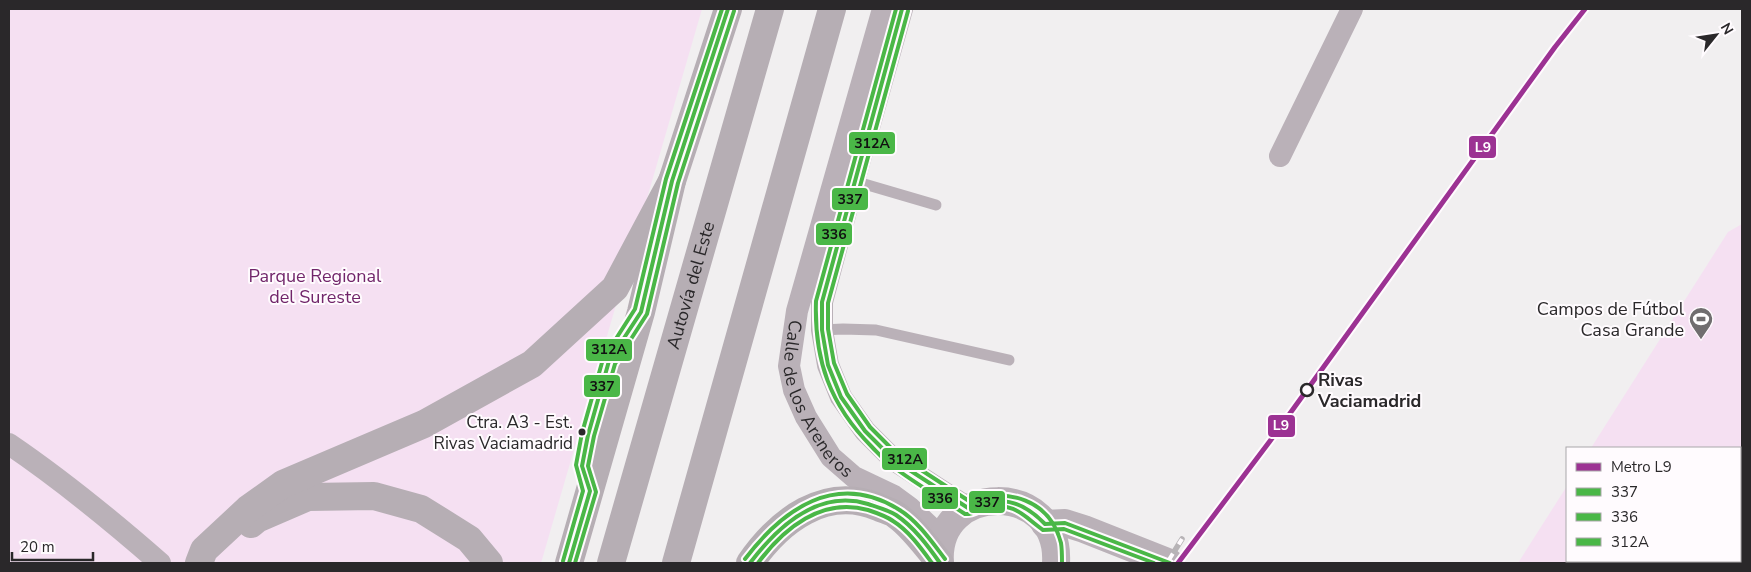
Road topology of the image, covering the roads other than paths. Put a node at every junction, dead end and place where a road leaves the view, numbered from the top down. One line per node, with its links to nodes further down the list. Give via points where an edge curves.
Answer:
1 (728, 9): 8 (highway)
2 (770, 9): 22 (highway, Autovía del Este)
3 (832, 9): 23 (highway)
4 (883, 9): 16 (street, Calle de los Areneros, via 797,311 788,366 806,417 831,457 854,477 910,507)
5 (902, 9): 9 (street, Calle de los Areneros)
6 (1352, 9): 7 (street)
7 (1280, 156)
8 (672, 181): 18 (highway, via 615,288 532,364 424,424 283,484 248,509 204,550); 21 (highway, via 641,312)
9 (854, 181): 10 (lane); 11 (street, Calle de los Areneros, via 822,302)
10 (936, 205)
11 (822, 330): 12 (lane, via 876,330); 14 (street, Calle de los Areneros, via 828,365 842,397 865,431 894,460)
12 (1009, 360)
13 (9, 444): 17 (street)
14 (968, 508): 15 (street, via 991,500 1009,501 1032,511); 16 (street, via 952,522)
15 (1045, 524): 25 (street, via 1054,543); 26 (street, via 1065,523)
16 (941, 555): 24 (highway, via 896,514 852,500 825,503 805,510 782,526)
17 (160, 563)
18 (199, 563)
19 (211, 563): 20 (highway, via 257,519 282,508 308,498 374,496 421,509 468,538)
20 (489, 563)
21 (569, 563)
22 (611, 563)
23 (676, 563)
24 (750, 563)
25 (1056, 563)
26 (1170, 563)

